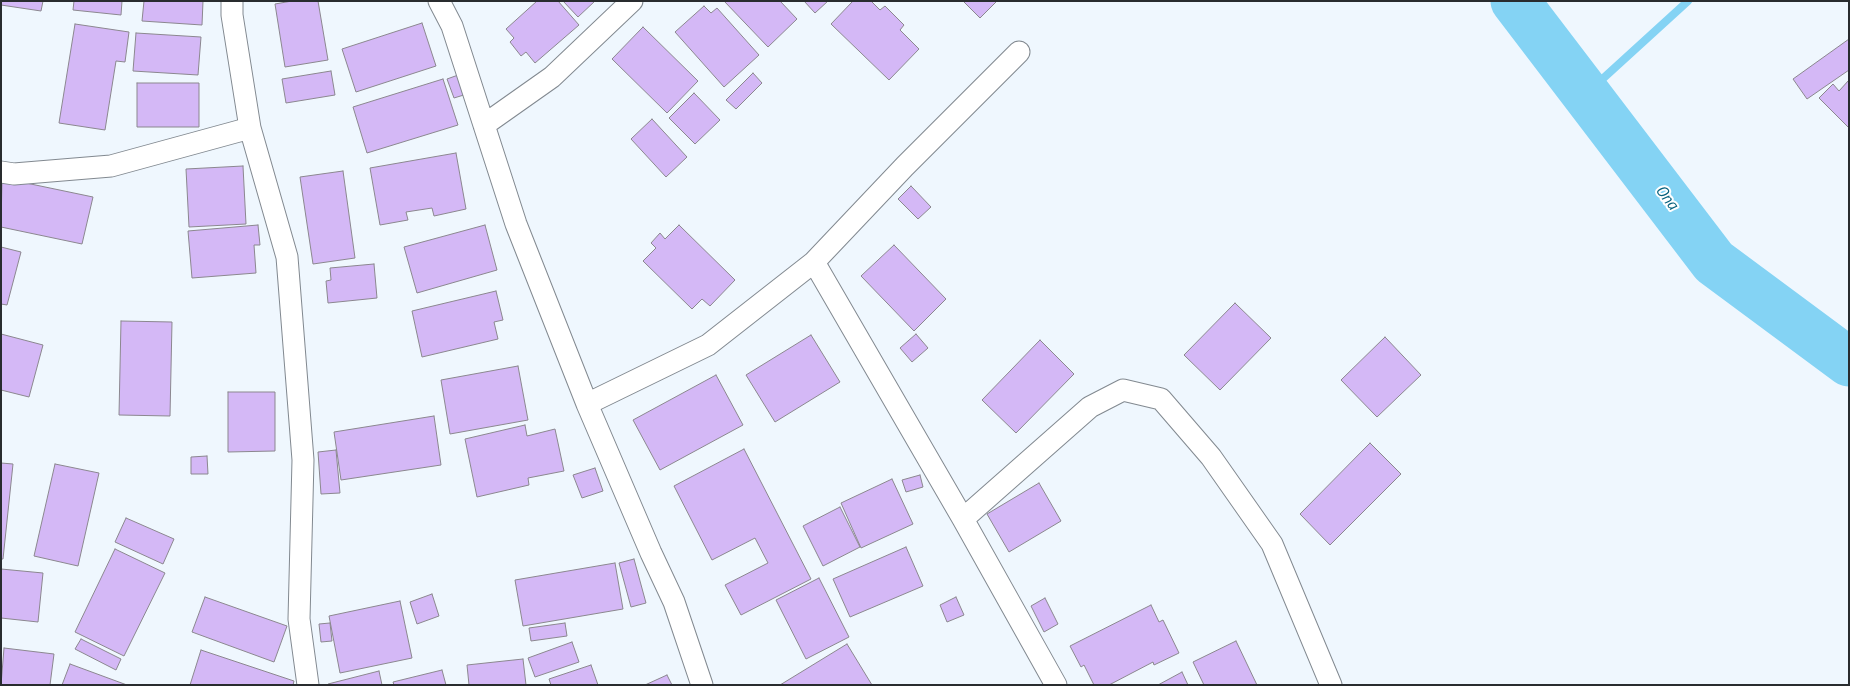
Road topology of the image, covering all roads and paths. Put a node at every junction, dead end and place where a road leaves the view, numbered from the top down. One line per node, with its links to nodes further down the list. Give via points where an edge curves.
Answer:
1 (232, 1): 6 (street)
2 (439, 1): 5 (street, via 452,26)
3 (632, 1): 5 (street, via 552,76)
4 (1019, 52): 8 (street)
5 (484, 125): 9 (street, via 516,224)
6 (250, 128): 7 (street, via 111,166 14,174); 11 (street, via 287,258 303,460 299,619)
7 (1, 172)
8 (814, 262): 9 (street, via 708,345); 10 (street)
9 (587, 404): 12 (street, via 674,602)
10 (963, 519): 13 (street); 14 (street, via 1090,407 1123,390 1161,399 1211,457 1272,544)
11 (308, 685)
12 (702, 685)
13 (1056, 685)
14 (1331, 685)

